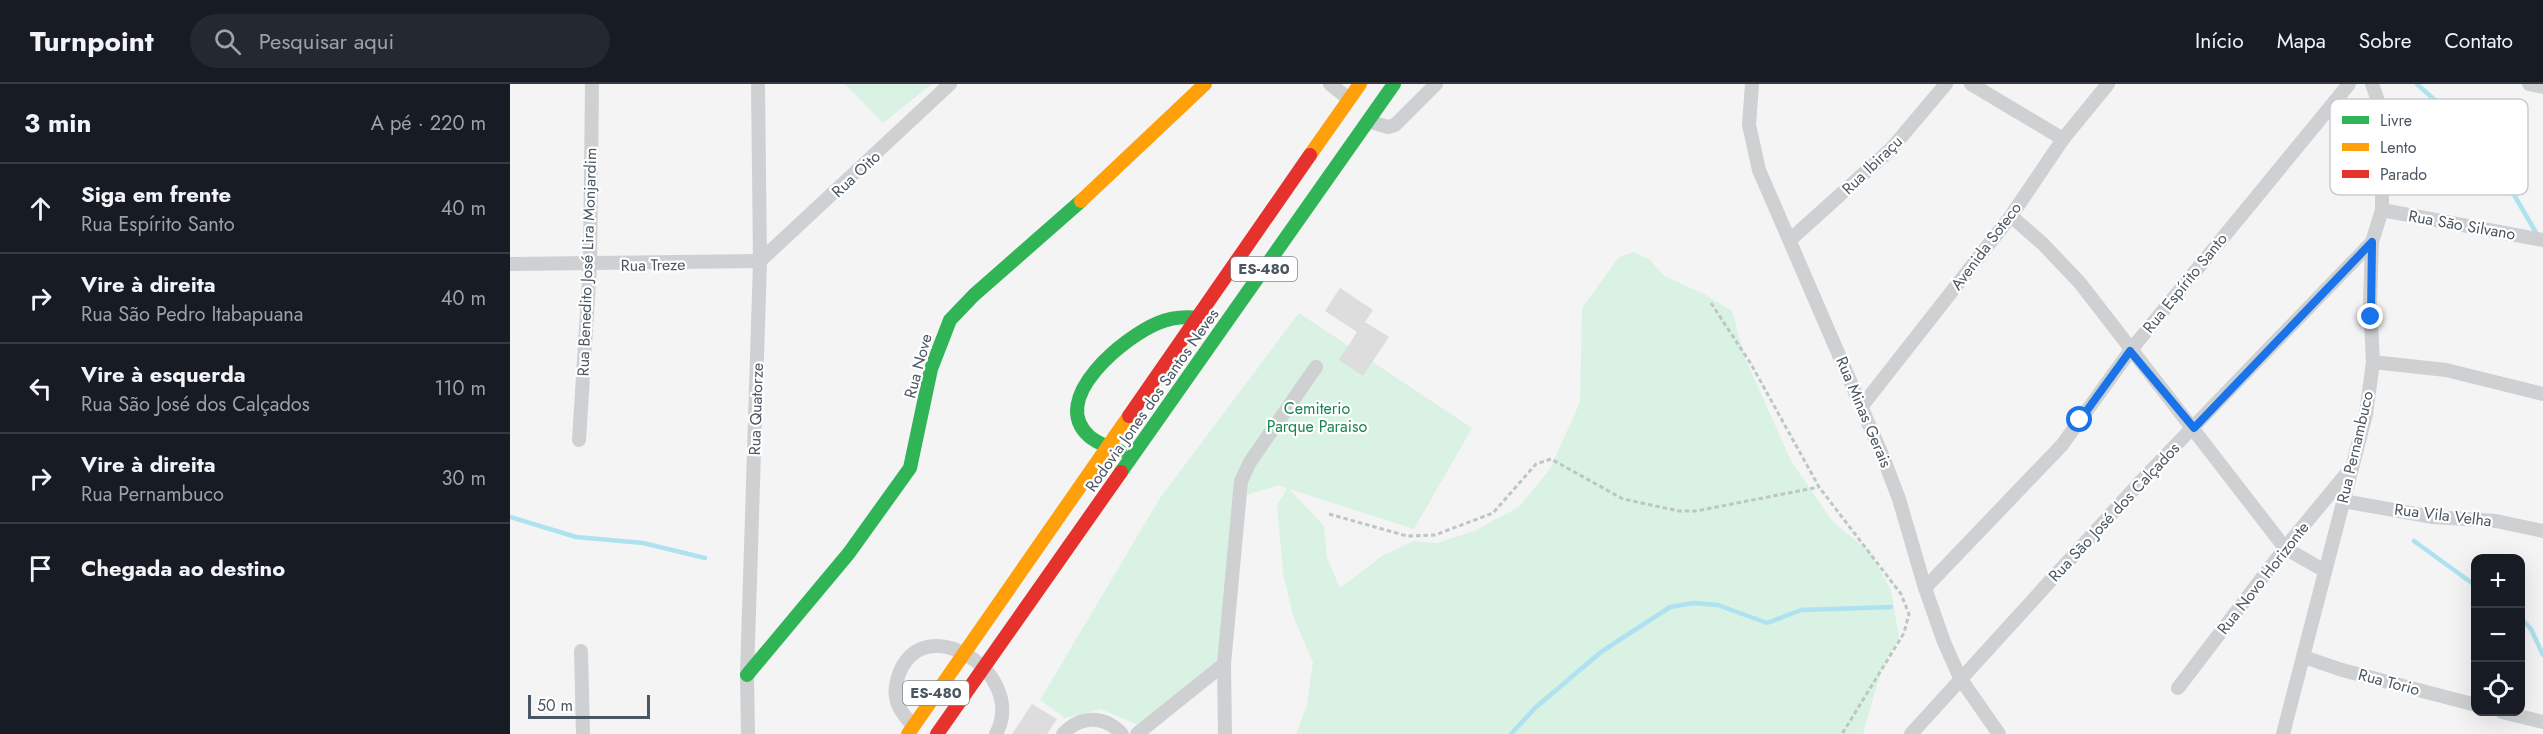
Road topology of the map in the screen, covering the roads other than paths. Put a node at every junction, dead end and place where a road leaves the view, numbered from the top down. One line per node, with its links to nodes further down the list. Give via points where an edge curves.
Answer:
1 (592, 84): 31 (street, Rua Benedito José Lira Monjardim)
2 (758, 84): 29 (street, Rua Quatorze)
3 (950, 84): 29 (street, Rua Oito)
4 (1205, 84): 53 (main road, Rua Nove, via 950,320 931,369 918,441 907,474 849,553)
5 (1330, 84): 17 (street)
6 (1360, 84): 17 (main road, Rodovia Jones dos Santos Neves / ES-480)
7 (1394, 84): 21 (main road, Rodovia Jones dos Santos Neves / ES-480)
8 (1436, 84): 21 (street, via 1395,125 1388,127)
9 (1752, 84): 26 (street, Rua Minas Gerais, via 1749,125 1759,170)
10 (1946, 84): 26 (street, Rua Ibiraçu, via 1891,149)
11 (1971, 84): 22 (street)
12 (2108, 84): 22 (street, Avenida Soteco)
13 (2349, 84): 18 (street, Rua Espírito Santo)
14 (2372, 84): 19 (street, Rua Pernambuco)
15 (2529, 84): 16 (street)
16 (2543, 87)
17 (1349, 99): 32 (main road, Rodovia Jones dos Santos Neves / ES-480)
18 (2337, 99)
19 (2377, 99)
20 (2330, 107): 33 (street, Rua Espírito Santo)
21 (1368, 121): 41 (main road, Rodovia Jones dos Santos Neves / ES-480)
22 (2063, 139): 25 (street, Avenida Soteco)
23 (2382, 195): 24 (street, Rua Pernambuco)
24 (2382, 210): 27 (street, Rua São Silvano); 28 (street, Rua Pernambuco)
25 (2011, 216): 33 (street, via 2063,263); 37 (street, Avenida Soteco)
26 (1791, 239): 37 (street, Rua Minas Gerais)
27 (2543, 240)
28 (2372, 242): 34 (street, Rua Pernambuco); 38 (street, Rua São José dos Calçados)
29 (760, 261): 31 (street, Rua Treze); 53 (street, Rua Quatorze)
30 (510, 264): 31 (street, Rua Treze)
31 (590, 265): 39 (street, Rua Benedito José Lira Monjardim)
32 (1199, 318): 40 (main road, Rodovia Jones dos Santos Neves / ES-480); 40 (main road, via 1171,318 1153,326 1089,374 1079,401 1079,416 1091,438)
33 (2130, 351): 38 (street); 47 (street, Rua Espírito Santo, via 2062,445)
34 (2373, 362): 36 (street, via 2446,370); 42 (street, Rua Pernambuco, via 2366,414)
35 (1316, 367): 51 (street, via 1241,481)
36 (2543, 394)
37 (1862, 406): 47 (street, Rua Minas Gerais, via 1899,499)
38 (2194, 428): 45 (street); 54 (street, Rua São José dos Calçados)
39 (579, 440)
40 (1108, 447): 41 (main road); 49 (main road, Rodovia Jones dos Santos Neves / ES-480)
41 (1133, 455): 52 (main road, Rodovia Jones dos Santos Neves / ES-480)
42 (2351, 469): 43 (street, Rua Pernambuco); 45 (street, Rua Novo Horizonte)
43 (2343, 501): 44 (street, Rua Vila Velha); 46 (street, Rua Pernambuco)
44 (2543, 531)
45 (2285, 548): 46 (street); 55 (street, Rua Novo Horizonte)
46 (2325, 571): 50 (street, Rua Pernambuco)
47 (1925, 588): 54 (street, Rua Minas Gerais)
48 (581, 651): 60 (street)
49 (963, 653): 52 (street); 59 (main road, Rodovia Jones dos Santos Neves / ES-480); 59 (street, via 928,645 918,648 905,662 895,695)
50 (2304, 657): 56 (street, Rua Torio); 70 (street, Rua Pernambuco)
51 (1224, 664): 66 (street); 67 (street)
52 (985, 667): 62 (main road, Rodovia Jones dos Santos Neves / ES-480); 63 (street, via 994,680 1003,709 1004,717)
53 (747, 675): 61 (street, Rua Quatorze)
54 (1960, 678): 68 (street, Rua São José dos Calçados); 69 (street, Rua Minas Gerais)
55 (2178, 688)
56 (2471, 704)
57 (2521, 716): 58 (street)
58 (2543, 722)
59 (911, 730)
60 (583, 734)
61 (748, 734)
62 (937, 734)
63 (996, 734)
64 (1063, 734): 65 (street, via 1087,718 1103,722)
65 (1122, 734)
66 (1137, 734)
67 (1225, 734)
68 (1911, 734)
69 (1998, 734)
70 (2283, 734)

